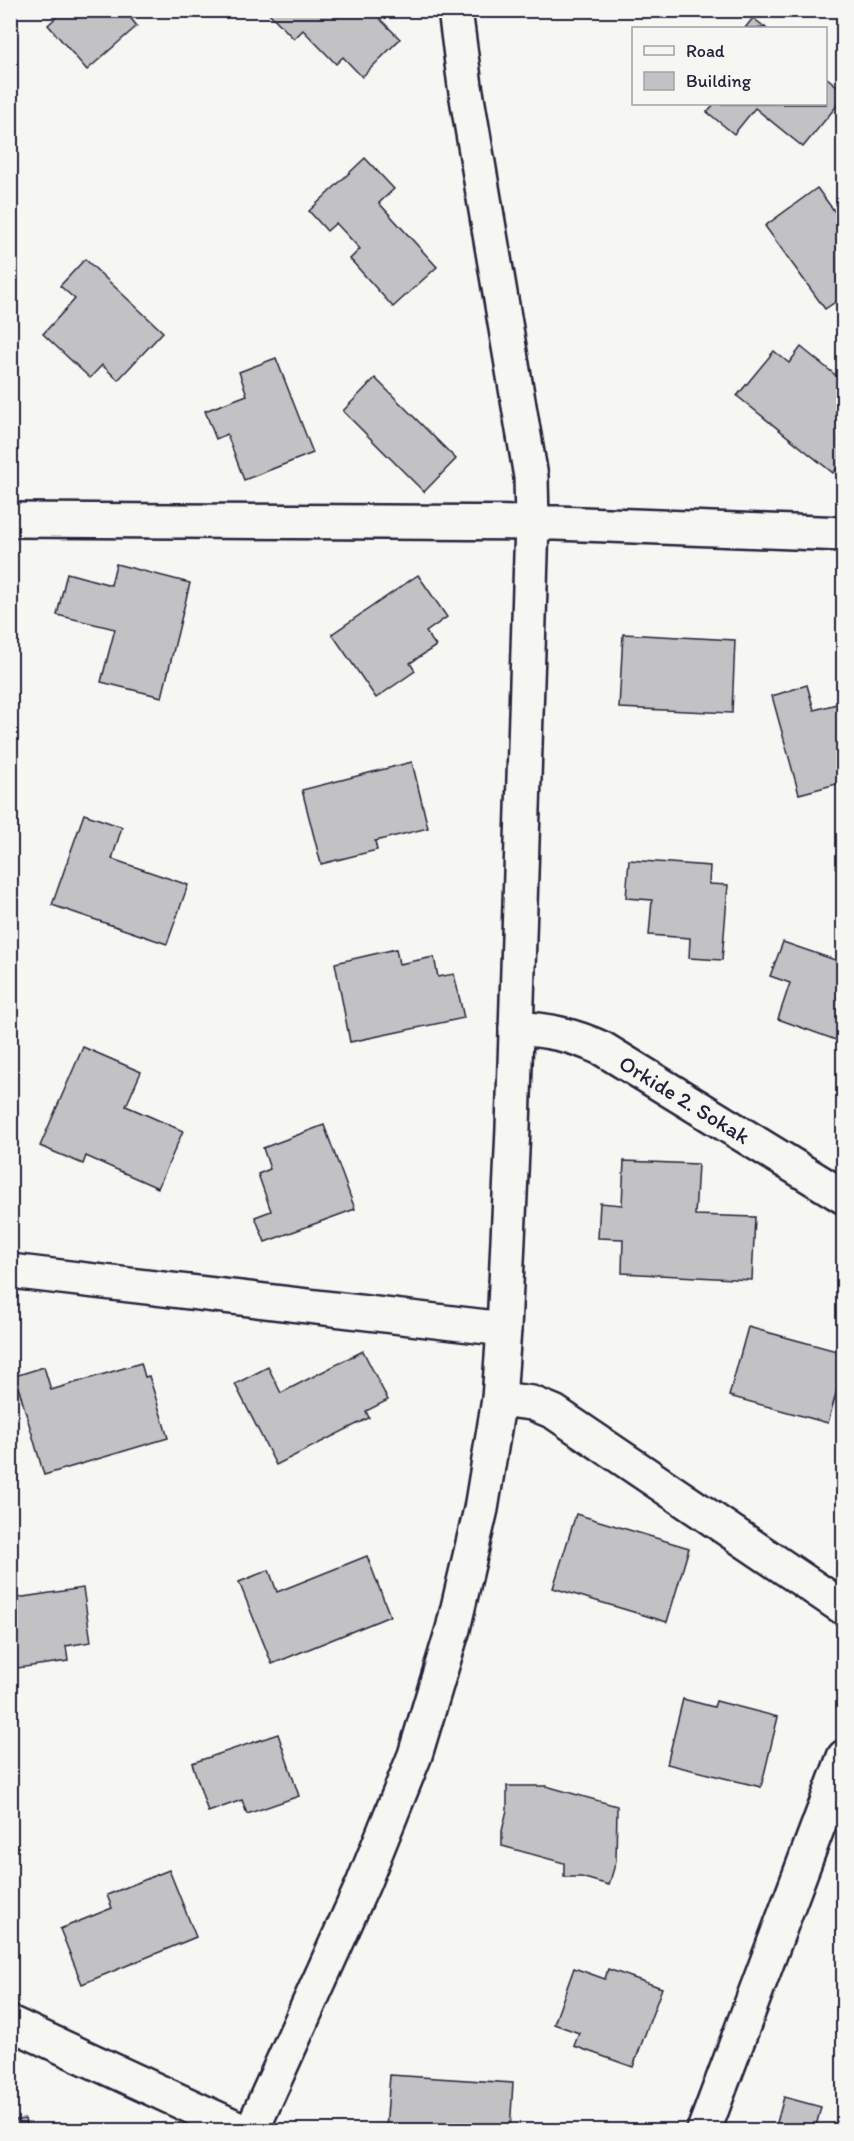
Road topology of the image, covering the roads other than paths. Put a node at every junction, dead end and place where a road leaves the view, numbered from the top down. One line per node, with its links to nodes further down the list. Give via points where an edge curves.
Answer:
1 (455, 10): 3 (street, via 529,466)
2 (10, 520): 3 (street)
3 (532, 523): 4 (street); 5 (street)
4 (843, 534)
5 (516, 1028): 6 (street, Orkide 2. Sokak, via 548,1030 603,1049); 8 (street)
6 (843, 1197)
7 (10, 1271): 8 (street)
8 (504, 1329): 9 (street)
9 (499, 1399): 10 (street, via 532,1403 554,1412); 15 (street, via 481,1509 458,1607 415,1755 363,1884)
10 (843, 1608)
11 (843, 1757): 12 (street)
12 (836, 1800): 16 (street)
13 (10, 2024): 14 (street)
14 (242, 2130)
15 (252, 2130)
16 (704, 2130)

